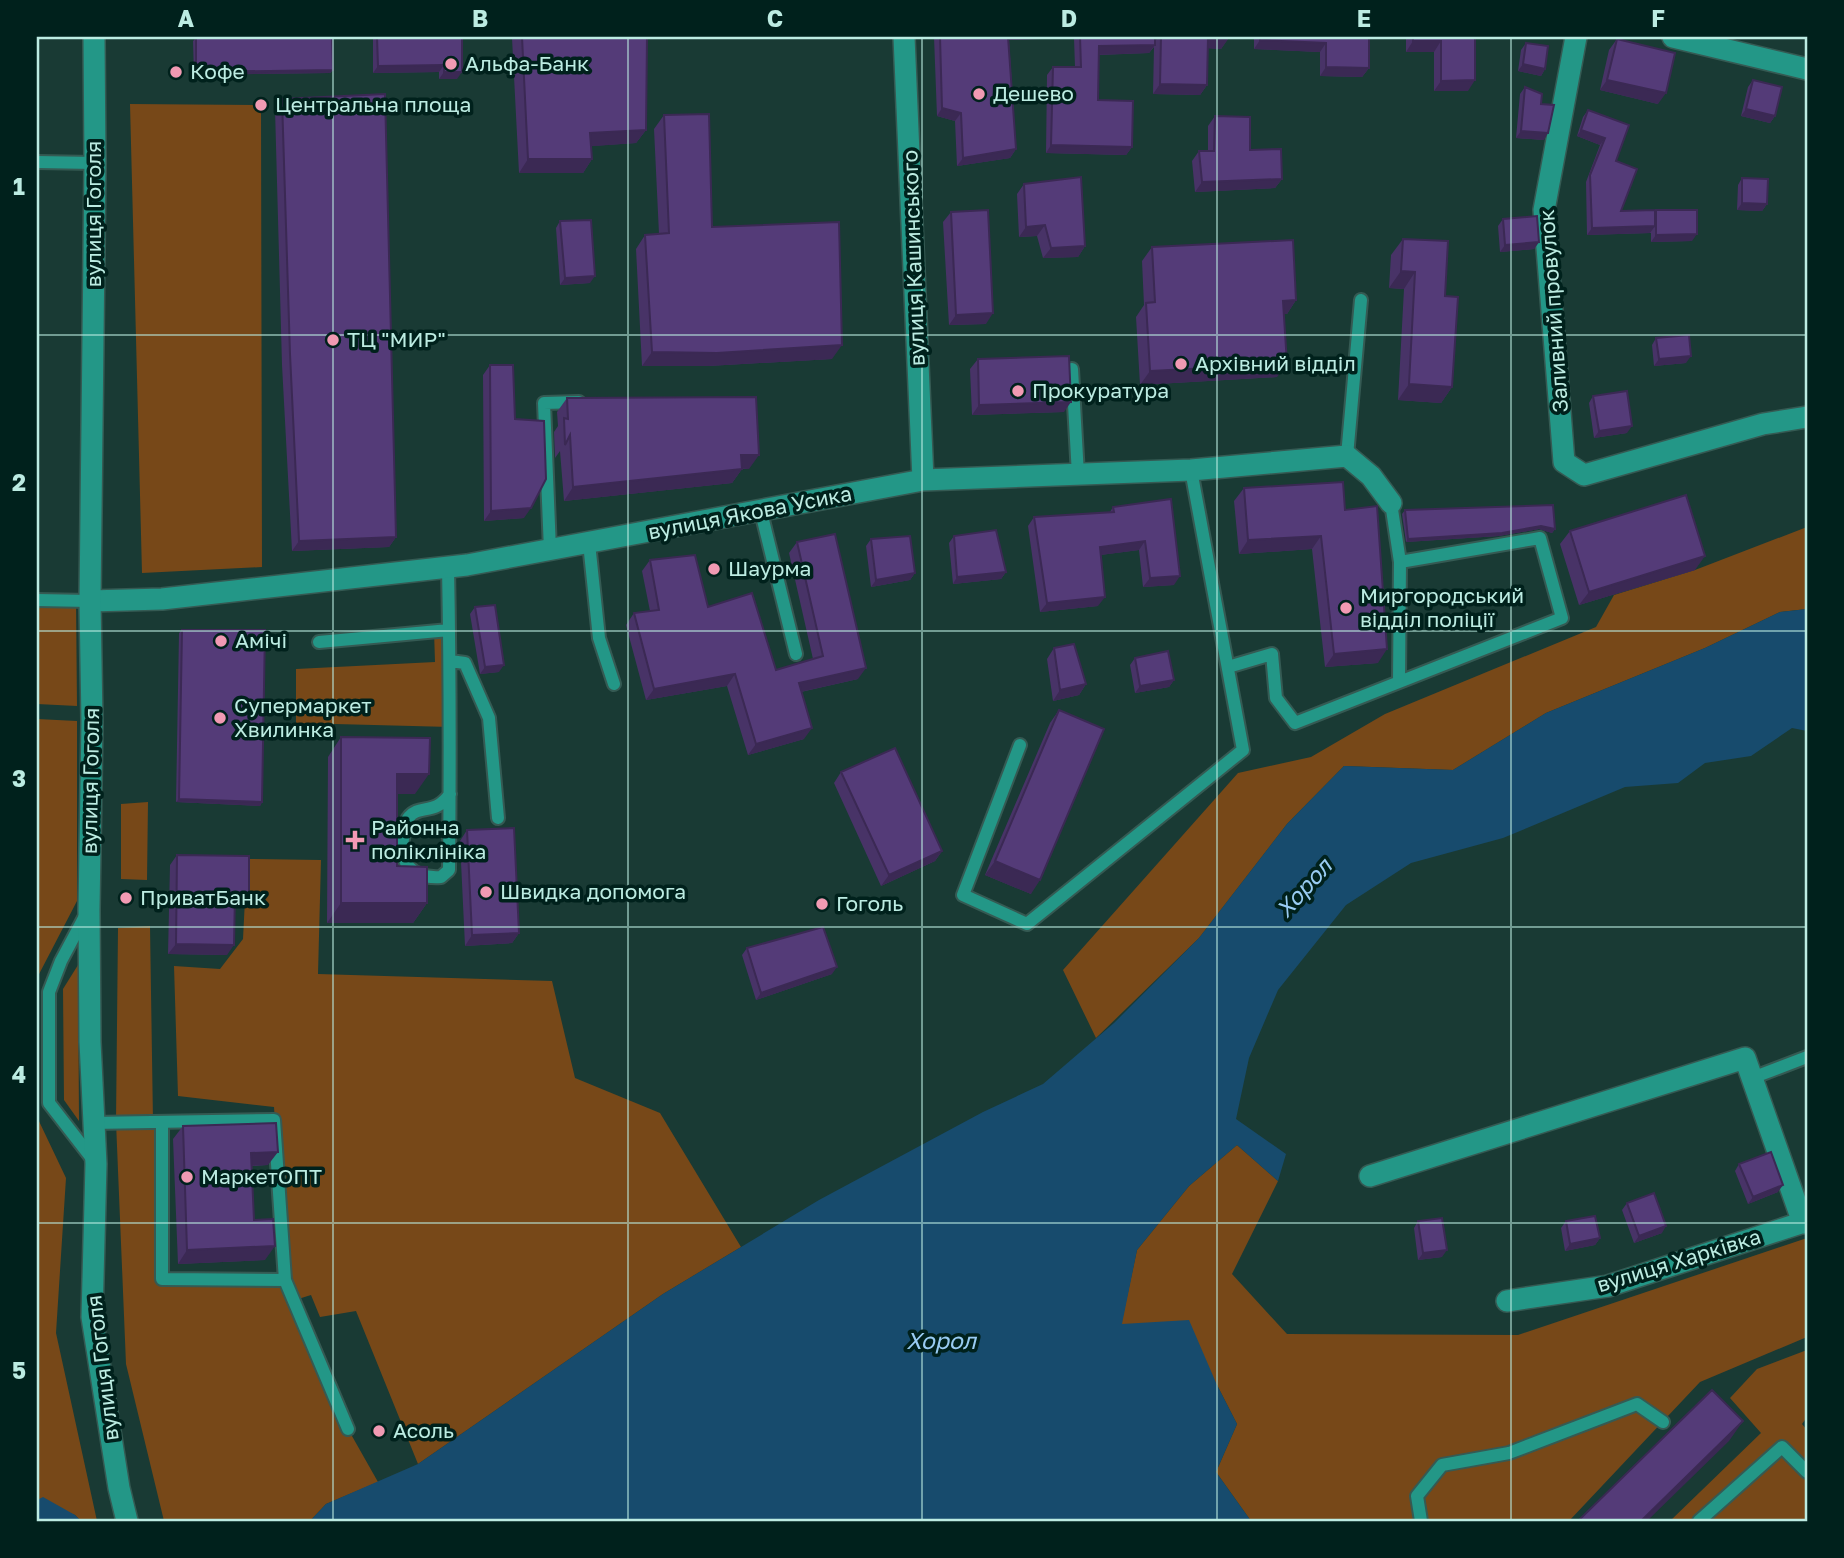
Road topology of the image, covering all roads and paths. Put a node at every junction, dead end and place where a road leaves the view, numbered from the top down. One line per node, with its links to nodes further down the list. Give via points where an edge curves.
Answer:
1 (94, 37): 7 (street, вулиця Гоголя)
2 (904, 37): 15 (street, вулиця Кашинського)
3 (1576, 37): 11 (street, Заливний провулок, via 1544,211 1564,462 1584,475 1763,424)
4 (1673, 37): 5 (street)
5 (1807, 69)
6 (37, 162): 7 (lane)
7 (95, 163): 23 (street, вулиця Гоголя)
8 (1361, 300): 12 (lane)
9 (1072, 369): 14 (lane)
10 (586, 402): 19 (lane, via 544,403)
11 (1807, 417)
12 (1347, 456): 13 (street, вулиця Якова Усика); 16 (street, via 1371,476)
13 (1191, 470): 14 (street, вулиця Якова Усика); 28 (lane)
14 (1078, 475): 15 (street, вулиця Якова Усика)
15 (923, 480): 17 (street, вулиця Якова Усика)
16 (1391, 503): 20 (lane)
17 (761, 512): 18 (street, вулиця Якова Усика); 26 (lane)
18 (589, 543): 19 (street, вулиця Якова Усика); 30 (lane, via 599,638)
19 (550, 550): 21 (street, вулиця Якова Усика)
20 (1400, 562): 29 (lane); 29 (lane, via 1540,538 1562,618)
21 (448, 567): 23 (street, вулиця Якова Усика, via 162,599); 24 (lane)
22 (37, 600): 23 (lane)
23 (90, 601): 34 (street, вулиця Гоголя)
24 (449, 629): 25 (lane); 27 (lane)
25 (319, 642)
26 (796, 654)
27 (450, 661): 32 (lane); 33 (lane, via 465,663 489,718)
28 (1228, 667): 29 (lane, via 1272,654 1276,698 1295,723); 31 (lane, via 1243,750 1027,924 963,895)
29 (1399, 681)
30 (614, 684)
31 (1020, 745)
32 (450, 794): 32 (lane, via 449,870 441,877 419,876 403,858 401,845 408,817 443,804)
33 (498, 818)
34 (89, 909): 37 (street, вулиця Гоголя); 39 (lane, via 49,992 49,1103)
35 (1807, 1057): 36 (lane)
36 (1752, 1078): 40 (street, via 1745,1058); 41 (street)
37 (92, 1122): 38 (lane); 39 (street, вулиця Гоголя)
38 (162, 1122): 42 (lane, via 274,1120); 42 (lane, via 162,1279)
39 (96, 1164): 47 (street, вулиця Гоголя, via 92,1317)
40 (1370, 1176)
41 (1805, 1222): 43 (street, вулиця Харківка, via 1608,1286)
42 (285, 1280): 45 (lane)
43 (1507, 1301)
44 (1662, 1422): 48 (lane, via 1637,1404 1509,1453 1442,1465 1416,1496)
45 (348, 1429)
46 (1807, 1472): 49 (lane, via 1782,1447)
47 (127, 1521)
48 (1421, 1521)
49 (1699, 1521)

